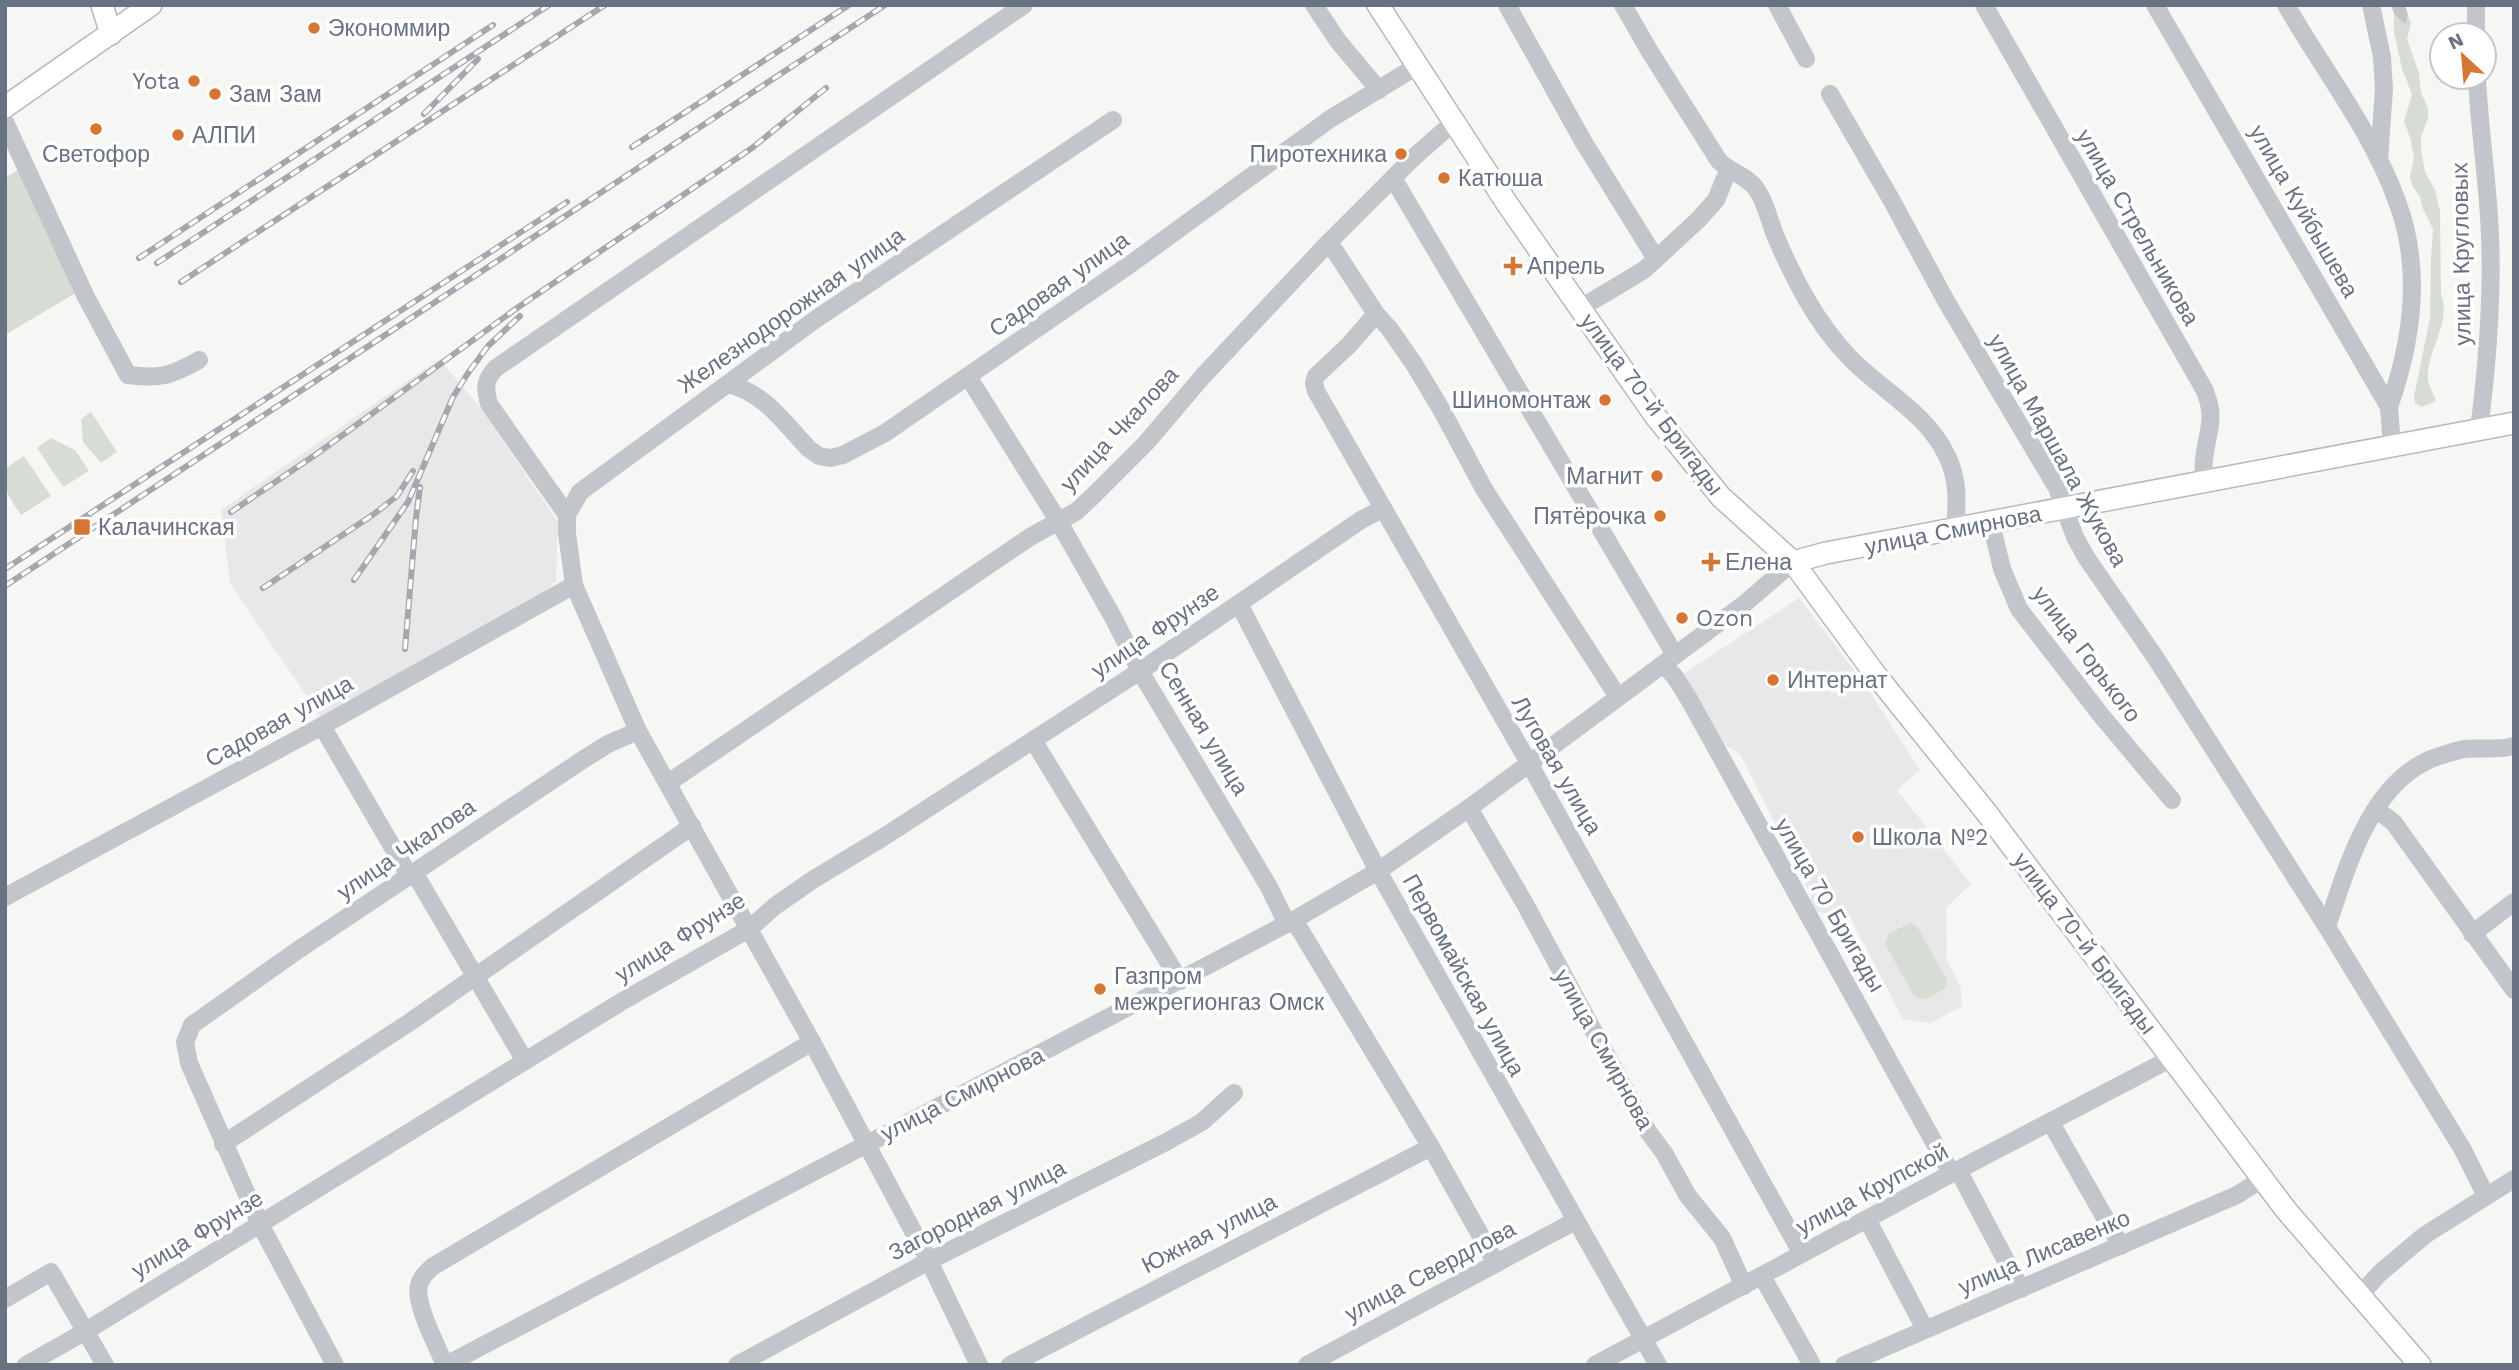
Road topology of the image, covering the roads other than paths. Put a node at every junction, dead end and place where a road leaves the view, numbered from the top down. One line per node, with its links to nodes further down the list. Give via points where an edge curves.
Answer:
1 (102, 5): 13 (main road)
2 (151, 5): 13 (main road)
3 (1024, 5): 40 (street, via 488,376 489,404)
4 (1314, 5): 16 (street)
5 (1378, 5): 15 (main road, улица 70-й Бригады)
6 (1507, 5): 27 (street)
7 (1623, 5): 24 (street, via 1708,146)
8 (1777, 5): 14 (street)
9 (1984, 5): 37 (street, улица Стрельникова, via 2204,389 2212,419 2203,460)
10 (2155, 5): 33 (street, улица Куйбышева)
11 (2286, 5): 23 (street)
12 (2371, 5): 23 (street, via 2384,89)
13 (111, 34): 19 (main road)
14 (1806, 59)
15 (1417, 66): 16 (street, Садовая улица); 22 (main road, улица 70-й Бригады)
16 (1378, 90): 31 (street, Садовая улица, via 1330,119)
17 (2478, 91): 35 (street, улица Кругловых, via 2491,281)
18 (1830, 94): 39 (street, улица Маршала Жукова)
19 (5, 107)
20 (1113, 120): 32 (street, Железнодорожная улица, via 816,319)
21 (5, 122): 30 (street, via 128,376 161,377)
22 (1454, 122): 25 (street, улица Чкалова); 28 (main road, улица 70-й Бригады)
23 (2379, 160): 33 (street, via 2399,206 2411,271 2412,312 2406,351)
24 (1728, 171): 27 (street, via 1716,200); 43 (street, via 1756,188 1793,273 1830,334 1932,431 1947,454 1958,499)
25 (1393, 178): 26 (street, улица Чкалова); 47 (street, улица 70 Бригады)
26 (1329, 242): 29 (street); 41 (street, улица Чкалова, via 1146,443 1077,511)
27 (1656, 259): 28 (street, via 1644,271)
28 (1579, 309): 44 (main road, улица 70-й Бригады, via 1656,417 1721,497)
29 (1376, 314): 38 (street, Луговая улица, via 1314,383); 49 (street, via 1414,364 1484,489)
30 (198, 360)
31 (969, 377): 32 (street, Садовая улица, via 885,433 830,458 809,449 760,397); 41 (street, Сенная улица)
32 (728, 384): 40 (street, Железнодорожная улица, via 580,492)
33 (2389, 407): 36 (street, улица Куйбышева)
34 (2514, 423): 35 (main road, улица Смирнова)
35 (2479, 430): 36 (main road, улица Смирнова)
36 (2392, 446): 37 (main road, улица Смирнова)
37 (2204, 482): 39 (main road, улица Смирнова)
38 (1382, 509): 46 (street, улица Фрунзе); 54 (street, Луговая улица)
39 (2065, 509): 42 (main road, улица Смирнова); 65 (street, улица Маршала Жукова, via 2086,557)
40 (568, 516): 45 (street)
41 (1059, 522): 48 (street, Сенная улица); 55 (street, улица Чкалова, via 1030,537)
42 (1991, 523): 43 (main road, улица Смирнова); 56 (street, улица Горького, via 2018,609)
43 (1955, 530): 44 (main road, улица Смирнова)
44 (1793, 562): 47 (street, улица Смирнова); 72 (main road, улица 70-й Бригады)
45 (574, 585): 50 (street, Садовая улица); 51 (street)
46 (1239, 604): 48 (street, улица Фрунзе); 60 (street, Первомайская улица)
47 (1669, 659): 49 (street, улица Смирнова); 79 (street, улица 70 Бригады)
48 (1140, 671): 52 (street, улица Фрунзе); 64 (street, Сенная улица)
49 (1618, 697): 54 (street, улица Смирнова)
50 (322, 726): 61 (street); 62 (street, Садовая улица)
51 (638, 731): 55 (street); 61 (street, улица Чкалова, via 584,759)
52 (1033, 740): 66 (street, улица Фрунзе, via 814,879); 69 (street)
53 (2514, 747): 58 (street, via 2465,749 2435,758 2396,784)
54 (1529, 763): 57 (street, улица Смирнова); 87 (street, Луговая улица)
55 (668, 783): 59 (street)
56 (2172, 800)
57 (1469, 808): 60 (street, улица Смирнова); 91 (street, улица Смирнова, via 1647,1130 1688,1196 1722,1238)
58 (2374, 812): 65 (street, via 2353,852); 67 (street, via 2394,823)
59 (692, 826): 66 (street); 68 (street)
60 (1378, 871): 64 (street, улица Смирнова); 84 (street, Первомайская улица)
61 (413, 876): 68 (street); 76 (street, улица Чкалова, via 192,1025 185,1042 189,1063)
62 (5, 897)
63 (2514, 902): 67 (street)
64 (1291, 922): 69 (street, улица Смирнова); 78 (street, Сенная улица)
65 (2326, 927): 82 (street, улица Маршала Жукова)
66 (749, 929): 71 (street); 73 (street, улица Фрунзе)
67 (2472, 933): 70 (street)
68 (474, 976): 73 (street); 76 (street)
69 (1180, 981): 77 (street, улица Смирнова)
70 (2514, 990)
71 (813, 1042): 77 (street); 101 (street, via 432,1267 418,1287 419,1301)
72 (2172, 1058): 75 (street, улица Крупской); 80 (main road, улица 70-й Бригады)
73 (525, 1061): 85 (street, улица Фрунзе)
74 (1234, 1093): 88 (street, Загородная улица, via 1202,1122)
75 (2052, 1123): 79 (street, улица Крупской); 86 (street)
76 (223, 1144): 85 (street)
77 (866, 1144): 88 (street); 101 (street, улица Смирнова)
78 (1431, 1147): 89 (street, Сенная улица); 104 (street, Южная улица)
79 (1954, 1172): 83 (street, улица Крупской); 92 (street, улица 70 Бригады)
80 (2262, 1179): 86 (street, улица Лисавенко, via 2237,1195); 93 (main road, улица 70-й Бригады)
81 (2514, 1179): 82 (street)
82 (2487, 1196): 93 (street, via 2406,1250)
83 (1867, 1219): 87 (street, улица Крупской); 95 (street)
84 (1576, 1221): 89 (street, улица Свердлова); 97 (street, Первомайская улица)
85 (260, 1224): 96 (street, улица Фрунзе); 100 (street)
86 (2121, 1247): 92 (street, улица Лисавенко)
87 (1802, 1254): 90 (street, улица Крупской)
88 (929, 1261): 102 (street, Загородная улица); 103 (street)
89 (1496, 1263): 105 (street, улица Свердлова)
90 (1762, 1276): 91 (street, улица Крупской); 108 (street)
91 (1744, 1286): 97 (street, улица Крупской)
92 (2021, 1289): 95 (street, улица Лисавенко)
93 (2359, 1296): 110 (main road, улица 70-й Бригады)
94 (5, 1299): 96 (street, via 51,1272)
95 (1925, 1329): 109 (street, улица Лисавенко)
96 (86, 1331): 98 (street, улица Фрунзе); 99 (street)
97 (1643, 1339): 106 (street, улица Крупской); 107 (street, Первомайская улица)
98 (26, 1365)
99 (105, 1365)
100 (335, 1365)
101 (445, 1365)
102 (737, 1365)
103 (979, 1365)
104 (1010, 1365)
105 (1307, 1365)
106 (1595, 1365)
107 (1658, 1365)
108 (1812, 1365)
109 (1843, 1365)
110 (2420, 1365)

